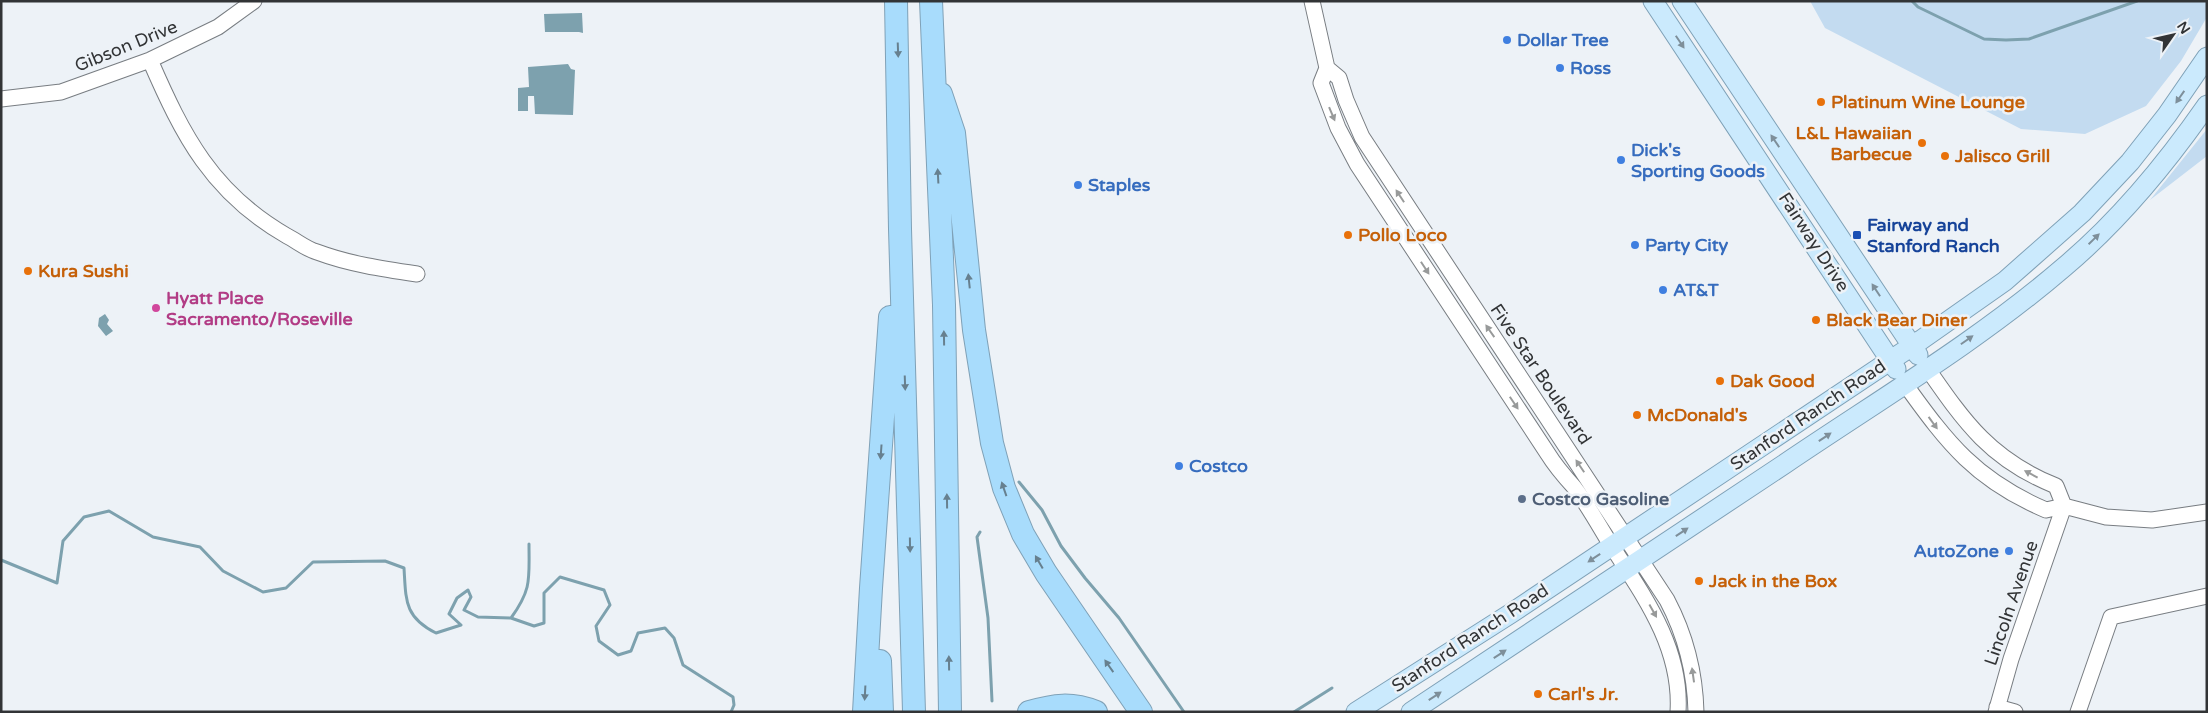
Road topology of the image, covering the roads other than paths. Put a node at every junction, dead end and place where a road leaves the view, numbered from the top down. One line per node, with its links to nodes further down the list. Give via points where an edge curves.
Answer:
1 (254, 1): 8 (street, Gibson Drive, via 218,28)
2 (896, 1): 15 (highway, one-way to 15)
3 (931, 1): 10 (highway)
4 (1312, 1): 9 (street, Five Star Boulevard)
5 (1653, 1): 12 (main road, Fairway Drive, one-way to 12)
6 (1682, 1): 11 (main road, Fairway Drive)
7 (2207, 57): 17 (main road, Stanford Ranch Road, one-way to 17, via 2130,162 2082,213 2005,281)
8 (150, 60): 13 (street, Gibson Drive, via 61,92); 16 (street, via 176,118 197,154 222,185 268,225 315,252 366,266)
9 (1327, 68): 21 (street, Five Star Boulevard, one-way to 9, via 1370,149 1354,120 1339,78); 22 (street, Five Star Boulevard, one-way to 22, via 1321,83 1338,128 1357,164)
10 (933, 69): 34 (highway, one-way to 10, via 944,305); 37 (highway, one-way to 10, via 1046,573 1023,534 1004,488 992,443 974,330 954,133)
11 (1733, 77): 12 (main road); 17 (main road, Fairway Drive, one-way to 11)
12 (1713, 91): 18 (main road, Fairway Drive)
13 (1, 99)
14 (2207, 105): 19 (main road, Stanford Ranch Road, one-way to 14, via 2064,268 2148,181)
15 (900, 229): 25 (highway, one-way to 25, via 891,285); 33 (highway, one-way to 33)
16 (417, 274)
17 (1912, 345): 18 (main road, Stanford Ranch Road); 19 (main road, Fairway Drive)
18 (1890, 360): 20 (main road, Fairway Drive); 26 (main road, Stanford Ranch Road)
19 (1927, 368): 20 (main road, Stanford Ranch Road); 23 (street, Fairway Drive, one-way to 19, via 2056,486 2006,460 1981,439 1958,414)
20 (1905, 384): 23 (street, Fairway Drive, one-way to 23, via 1952,448 1989,479 2046,510); 27 (main road, Stanford Ranch Road, one-way to 20)
21 (1557, 430): 22 (street); 26 (street, Five Star Boulevard, one-way to 21)
22 (1539, 441): 26 (street, Five Star Boulevard, via 1564,478)
23 (2064, 506): 24 (street, Fairway Drive, via 2106,517 2144,520); 30 (street, Lincoln Avenue)
24 (2207, 512)
25 (876, 522): 31 (highway, one-way to 31); 32 (highway)
26 (1619, 541): 27 (street, Five Star Boulevard); 38 (main road, Stanford Ranch Road, one-way to 38)
27 (1635, 564): 29 (street, Five Star Boulevard, one-way to 29, via 1668,643); 39 (main road, Stanford Ranch Road, one-way to 27); 41 (street, Five Star Boulevard, one-way to 27, via 1692,666 1685,638 1668,600)
28 (2207, 596): 43 (street, via 2111,617)
29 (1675, 669): 40 (street, Five Star Boulevard); 41 (street, via 1684,686 1688,708)
30 (1997, 709): 42 (street)
31 (864, 712)
32 (882, 712)
33 (914, 712)
34 (950, 712)
35 (1029, 712): 36 (highway, via 1054,704 1082,706)
36 (1096, 712)
37 (1141, 712)
38 (1356, 712)
39 (1411, 712)
40 (1678, 712)
41 (1695, 712)
42 (2015, 712)
43 (2078, 712)

